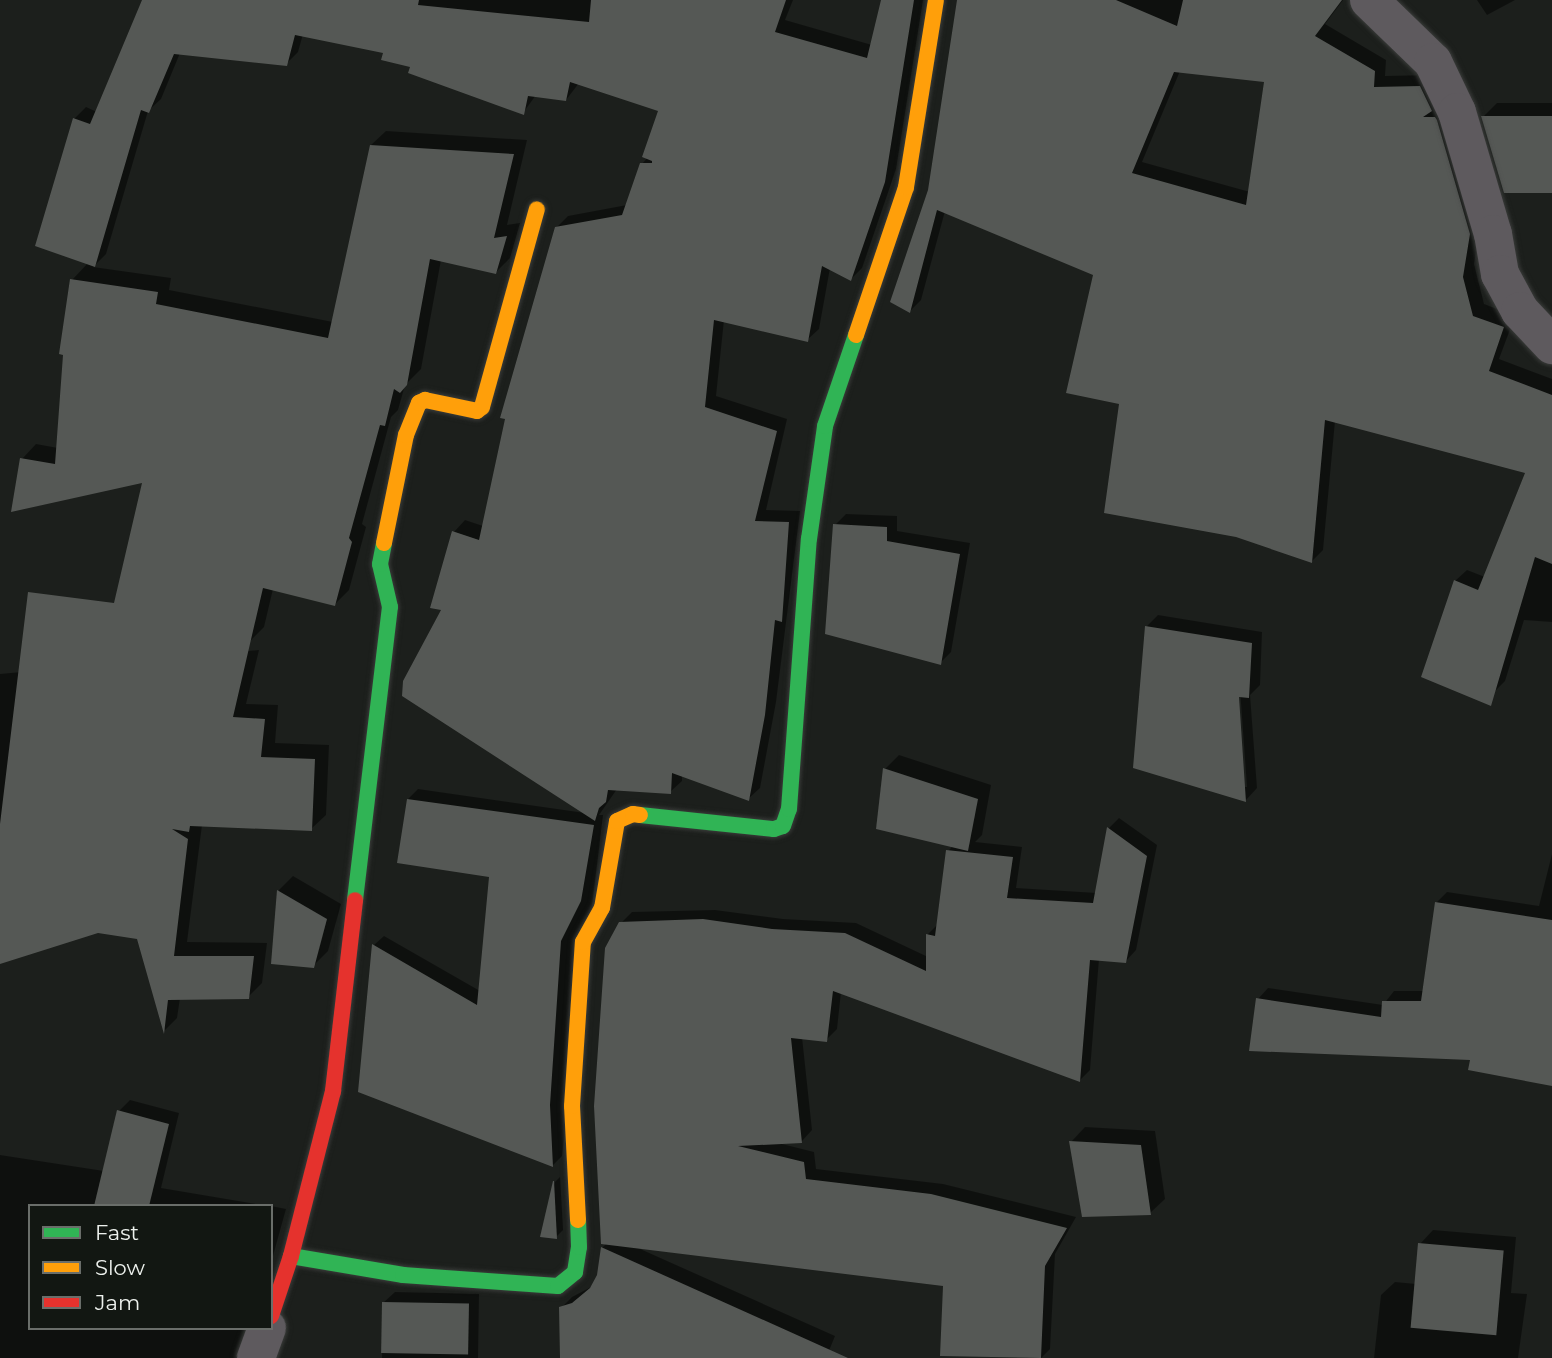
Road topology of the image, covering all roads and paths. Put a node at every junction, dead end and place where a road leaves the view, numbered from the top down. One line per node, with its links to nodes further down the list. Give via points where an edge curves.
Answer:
1 (936, 0): 5 (street, via 906,187 825,426 809,539 789,809 783,826 774,830 633,814 617,821 602,908 583,942 572,1106 579,1247 575,1272 558,1286 403,1275)
2 (1369, 0): 4 (street, via 1433,62 1457,112 1500,274 1520,312)
3 (537, 209): 5 (street, via 482,407 477,411 425,400 412,415 406,435 380,564 390,607 333,1091)
4 (1552, 345)
5 (291, 1255): 6 (street)
6 (273, 1311)
7 (266, 1330): 8 (street)
8 (256, 1358)

